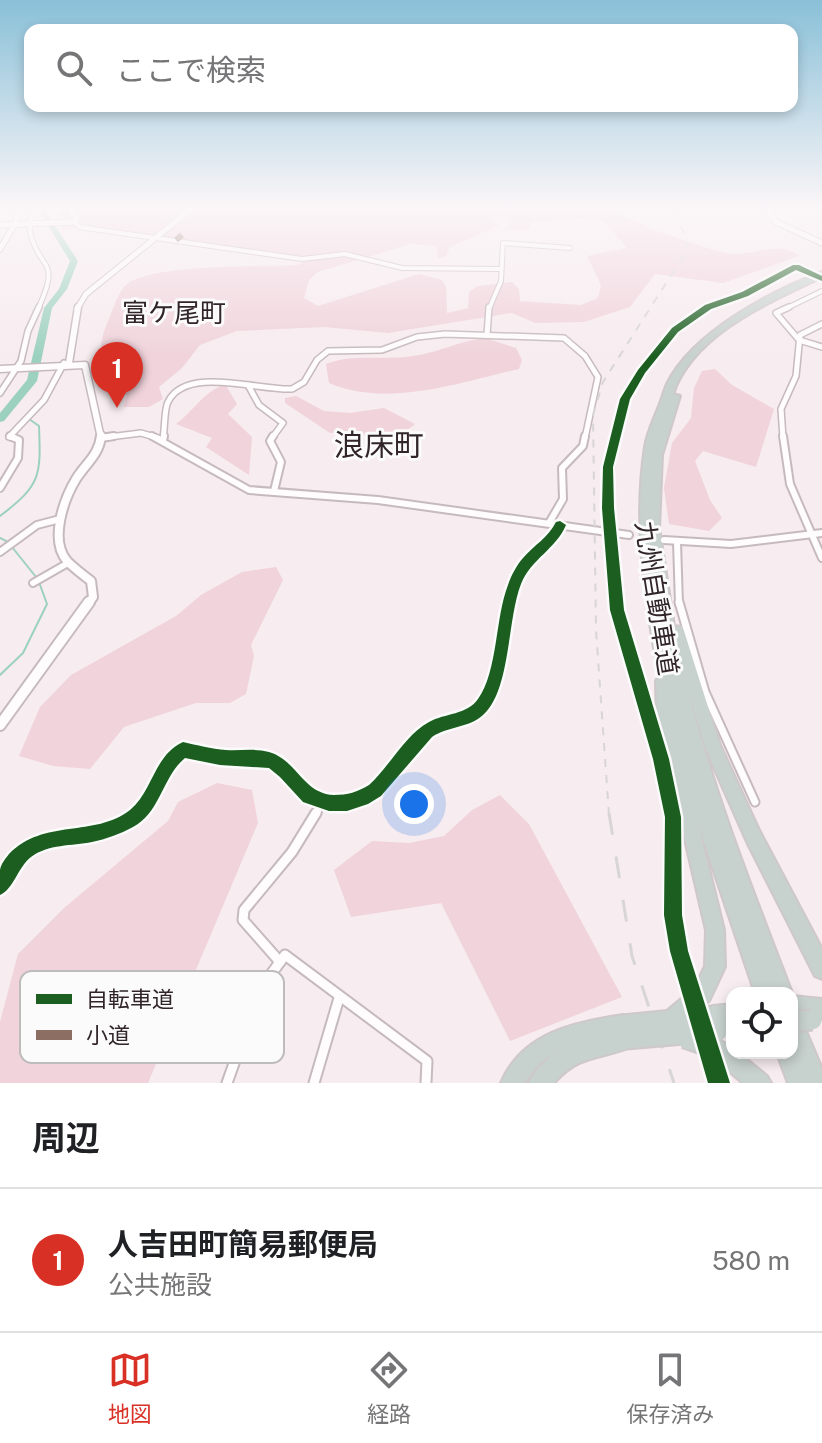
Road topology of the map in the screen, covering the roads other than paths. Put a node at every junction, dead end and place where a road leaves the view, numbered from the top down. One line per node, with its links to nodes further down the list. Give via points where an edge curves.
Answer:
1 (41, 257): 15 (street, via 50,274)
2 (131, 257): 14 (street, via 86,294 76,310)
3 (285, 257): 4 (street)
4 (323, 257)
5 (355, 257): 7 (street, via 402,268)
6 (501, 257): 7 (street)
7 (499, 269): 11 (street, via 501,281 489,306)
8 (822, 278): 26 (street, bridge, via 789,269 708,307 690,318 641,372 612,439); 35 (highway, 九州自動車道, via 725,333 681,384 665,420 655,466); 37 (highway, 九州自動車道, via 758,305 718,330 683,366 660,409 649,440 643,503)
9 (822, 291): 12 (street, via 776,313)
10 (822, 324): 12 (street, via 806,329)
11 (487, 335): 17 (street, via 418,337 382,350 330,350 318,357 300,387 273,390); 24 (street, via 564,338 585,356 598,377 583,446 562,468 563,499)
12 (799, 340): 13 (street); 28 (street, via 796,376 781,409 782,443 790,484)
13 (822, 347)
14 (66, 363): 15 (street); 19 (street, via 87,369); 21 (street, via 44,400 9,437 19,440 21,451)
15 (20, 367): 16 (street); 18 (street)
16 (0, 369)
17 (248, 385): 20 (street, via 225,380 179,390 166,404); 22 (street, via 260,409 283,423 270,441 281,462)
18 (0, 393)
19 (101, 438): 20 (street, via 141,433); 23 (street)
20 (163, 440): 22 (street, via 249,490)
21 (0, 488)
22 (274, 491): 24 (street)
23 (60, 519): 32 (street, via 37,525); 34 (street, via 60,543)
24 (549, 523): 25 (street)
25 (560, 525): 26 (street); 39 (street, via 522,567 506,602 493,682 482,708 467,720 429,730 375,792 355,802)
26 (612, 532): 29 (street); 59 (street, via 617,610 673,817 673,915 679,951)
27 (822, 533): 28 (street)
28 (812, 534): 31 (street, via 731,544); 33 (street)
29 (629, 535)
30 (664, 540): 31 (street)
31 (677, 542): 40 (street, via 682,621 707,697)
32 (0, 552)
33 (822, 558)
34 (68, 563): 36 (street); 38 (street, via 91,581 93,597)
35 (658, 567): 43 (highway, via 713,747); 46 (highway, 九州自動車道, via 686,704)
36 (33, 583)
37 (661, 650): 45 (highway, 九州自動車道, via 702,808); 49 (highway, bridge, via 665,719 715,930 715,967 702,994)
38 (0, 725)
39 (323, 801): 41 (street, via 301,793 270,760 183,750 168,760 147,806 131,819 90,835 41,841 23,849); 42 (street, via 292,852 244,910 243,920)
40 (755, 802)
41 (0, 886)
42 (280, 962): 44 (street); 47 (street, via 285,955)
43 (822, 969)
44 (273, 971)
45 (763, 987)
46 (780, 987)
47 (339, 998): 55 (street); 56 (street, via 427,1061)
48 (805, 1014): 62 (highway)
49 (673, 1028): 50 (highway, bridge); 50 (highway, bridge); 51 (highway, bridge)
50 (723, 1028): 60 (highway)
51 (625, 1032): 57 (highway, via 567,1034 526,1061); 58 (highway, via 565,1056)
52 (789, 1059): 61 (highway)
53 (234, 1063): 54 (street)
54 (227, 1083)
55 (314, 1083)
56 (426, 1083)
57 (512, 1083)
58 (540, 1083)
59 (719, 1083)
60 (760, 1083)
61 (799, 1083)
62 (817, 1083)

